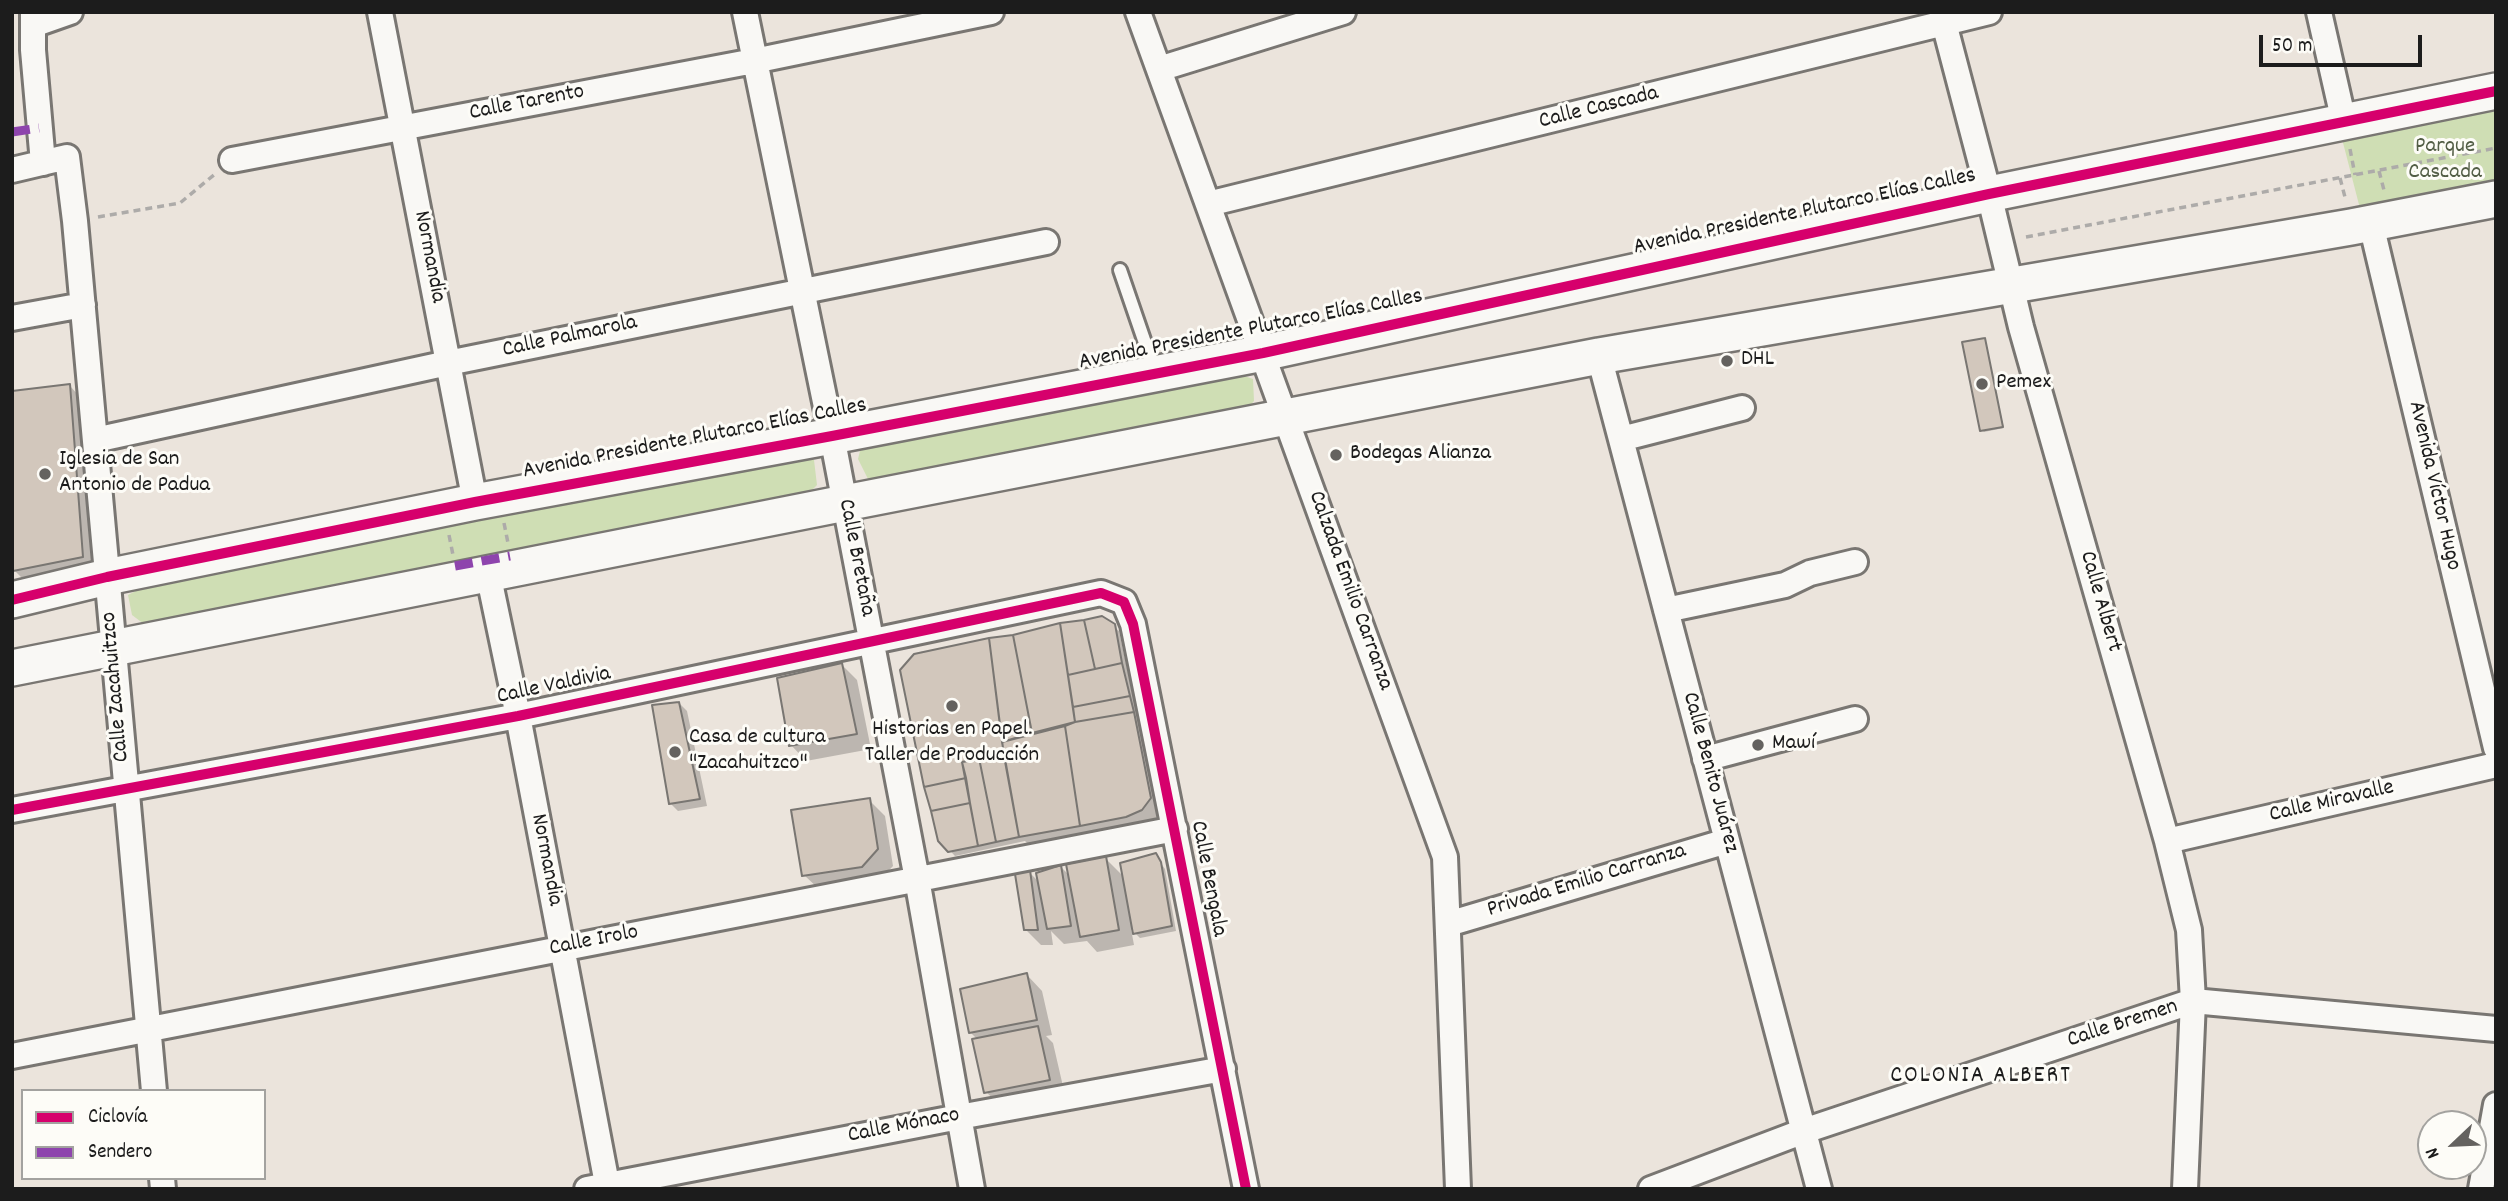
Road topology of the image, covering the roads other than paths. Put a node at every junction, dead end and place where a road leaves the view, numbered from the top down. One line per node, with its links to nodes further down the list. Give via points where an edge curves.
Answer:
1 (70, 12): 9 (street)
2 (380, 12): 16 (street, Normandia)
3 (744, 12): 12 (street, Calle Bretaña)
4 (991, 12): 12 (street, Calle Tarento)
5 (1138, 12): 13 (street, Calzada Emilio Carranza)
6 (1343, 12): 13 (street)
7 (1989, 12): 10 (street, Calle Cascada)
8 (2319, 12): 15 (street)
9 (33, 18): 11 (street)
10 (1944, 23): 20 (street, Calle Albert); 22 (street, Calle Cascada)
11 (23, 50): 18 (street)
12 (754, 61): 16 (street, Calle Tarento); 27 (street, Calle Bretaña)
13 (1159, 69): 22 (street, Calzada Emilio Carranza)
14 (2496, 91): 15 (main road, Avenida Presidente Plutarco Elías Calles)
15 (2344, 122): 20 (main road, Avenida Presidente Plutarco Elías Calles)
16 (403, 128): 17 (street, Calle Tarento); 32 (street, Normandia)
17 (232, 160)
18 (43, 163): 19 (street); 28 (street, Calle Zacahuitzco, via 67,157)
19 (12, 170)
20 (1989, 194): 26 (street, Calle Albert); 30 (main road, Avenida Presidente Plutarco Elías Calles)
21 (2496, 199): 23 (main road)
22 (1208, 205): 30 (street, Calzada Emilio Carranza)
23 (2371, 224): 26 (main road); 52 (street, Avenida Víctor Hugo)
24 (1046, 242): 27 (street, Calle Palmarola)
25 (1120, 270): 33 (lane)
26 (2011, 285): 31 (main road); 59 (street, Calle Albert)
27 (803, 290): 32 (street, Calle Palmarola); 36 (street, Calle Bretaña)
28 (83, 305): 29 (street); 38 (street, Calle Zacahuitzco)
29 (12, 318)
30 (1263, 353): 33 (main road, Avenida Presidente Plutarco Elías Calles); 35 (street, Calzada Emilio Carranza)
31 (1599, 356): 35 (main road); 37 (street, Calle Benito Juárez)
32 (448, 363): 38 (street, Calle Palmarola); 39 (street, Normandia)
33 (1155, 372): 36 (main road, Avenida Presidente Plutarco Elías Calles)
34 (1742, 408): 37 (street)
35 (1286, 417): 40 (main road); 61 (street, Calzada Emilio Carranza, via 1445,858)
36 (832, 436): 39 (main road, Avenida Presidente Plutarco Elías Calles); 40 (street, Calle Bretaña)
37 (1621, 439): 46 (street, Calle Benito Juárez)
38 (95, 440): 43 (street, Calle Zacahuitzco)
39 (473, 503): 43 (main road, Avenida Presidente Plutarco Elías Calles)
40 (845, 503): 42 (main road); 47 (street, Calle Bretaña)
41 (1855, 562): 46 (street, via 1810,573 1785,585)
42 (486, 574): 48 (main road); 50 (street, Normandia)
43 (107, 577): 45 (main road, Avenida Presidente Plutarco Elías Calles); 48 (street, Calle Zacahuitzco)
44 (1101, 593): 47 (street, Calle Valdivia); 57 (street, Calle Bengala, via 1124,602 1133,624)
45 (12, 600)
46 (1666, 610): 53 (street, Calle Benito Juárez)
47 (871, 642): 50 (street, Calle Valdivia); 60 (street, Calle Bretaña)
48 (114, 648): 49 (main road); 55 (street, Calle Zacahuitzco)
49 (12, 668)
50 (518, 716): 55 (street, Calle Valdivia); 62 (street, Normandia)
51 (1855, 719): 53 (street)
52 (2496, 748)
53 (1705, 759): 58 (street, Calle Benito Juárez)
54 (2496, 765): 59 (street, Calle Miravalle)
55 (126, 788): 56 (street, Calle Valdivia); 64 (street, Calle Zacahuitzco)
56 (12, 810)
57 (1175, 829): 60 (street, Calle Irolo); 67 (street, Calle Bengala)
58 (1727, 841): 61 (street, Privada Emilio Carranza); 71 (street, Calle Benito Juárez)
59 (2167, 841): 63 (street, Calle Albert, via 2189,930)
60 (917, 879): 62 (street, Calle Irolo); 70 (street, Calle Bretaña)
61 (1448, 924): 75 (street, Calzada Emilio Carranza)
62 (562, 948): 64 (street, Calle Irolo); 72 (street, Normandia)
63 (2193, 1001): 65 (street, Calle Bremen); 71 (street, Calle Bremen); 78 (street, Calle Albert)
64 (148, 1029): 66 (street, Calle Irolo); 68 (street, Calle Zacahuitzco)
65 (2496, 1029)
66 (12, 1056)
67 (1223, 1069): 70 (street, Calle Mónaco); 74 (street, Calle Bengala)
68 (154, 1089)
69 (2496, 1105): 79 (street)
70 (958, 1117): 72 (street, Calle Mónaco); 73 (street, Calle Bretaña)
71 (1804, 1131): 76 (street, Calle Bremen); 77 (street, Calle Benito Juárez)
72 (601, 1187)
73 (972, 1189)
74 (1246, 1189)
75 (1458, 1189)
76 (1651, 1189)
77 (1819, 1189)
78 (2185, 1189)
79 (2481, 1189)

